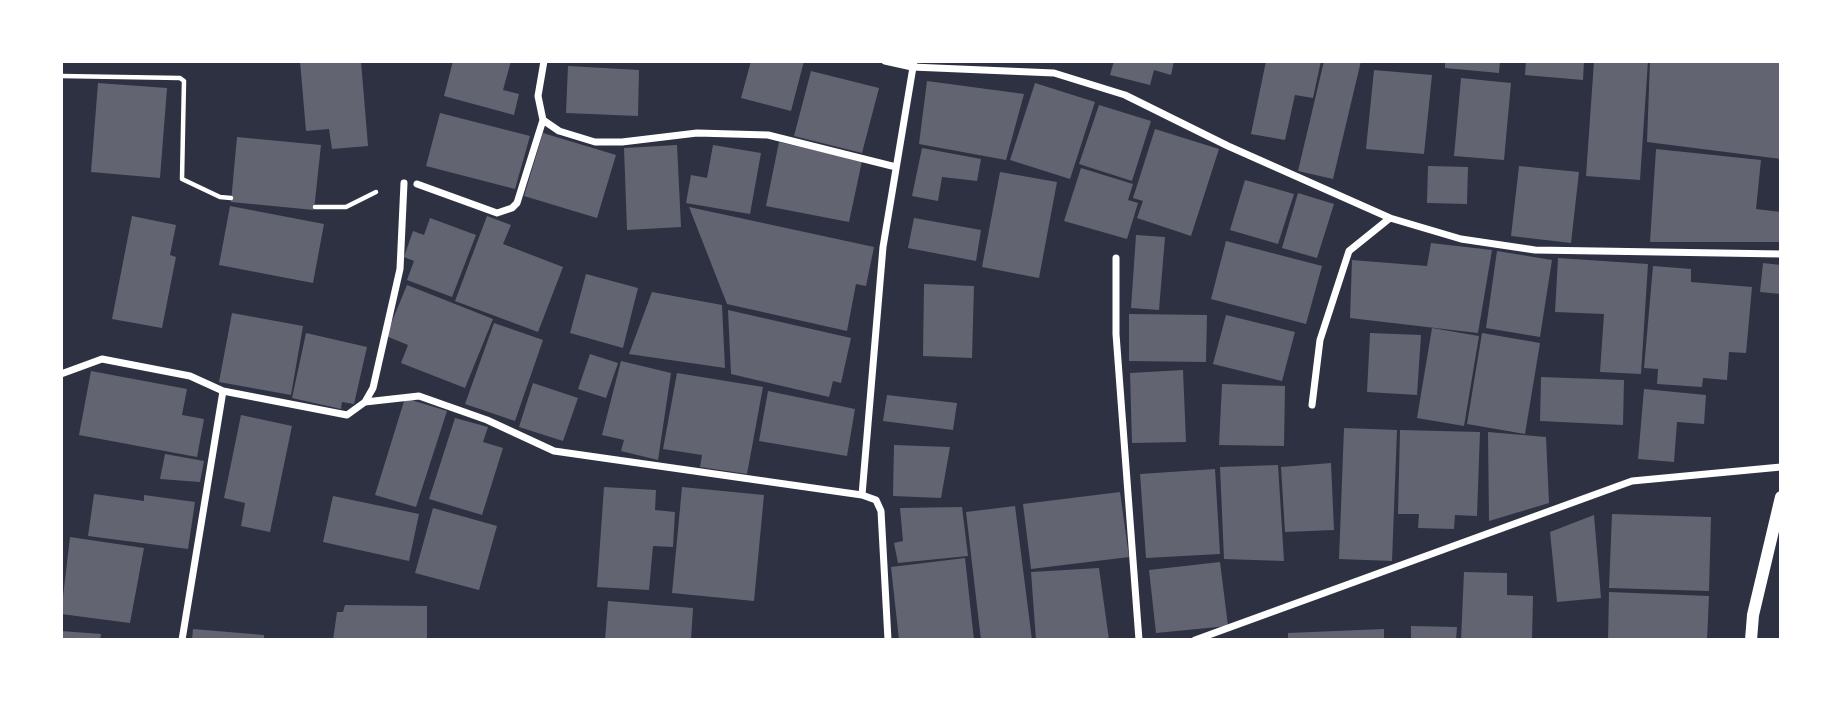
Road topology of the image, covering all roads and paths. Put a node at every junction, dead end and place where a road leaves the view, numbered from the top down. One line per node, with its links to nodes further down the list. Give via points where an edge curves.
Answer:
1 (544, 61): 5 (street, via 538,96)
2 (885, 61): 3 (street)
3 (914, 64): 6 (street); 11 (street, via 1054,74 1125,95)
4 (61, 76): 9 (path, via 180,78 184,81 182,179)
5 (543, 120): 6 (street, via 559,131 595,142 697,133 768,135); 8 (street, via 512,208 498,213)
6 (896, 167): 19 (street, via 883,247)
7 (404, 183): 10 (path, via 346,207); 16 (street, via 400,269 373,388)
8 (417, 184)
9 (231, 198)
10 (315, 207)
11 (1390, 218): 12 (street, via 1461,239 1535,250); 17 (street, via 1349,251 1320,340)
12 (1781, 254)
13 (1116, 258): 23 (street, via 1116,334)
14 (61, 374): 15 (street, via 102,359 190,376)
15 (223, 391): 16 (street, via 347,415); 21 (street)
16 (365, 402): 19 (street, via 419,396 498,424 554,451)
17 (1312, 405)
18 (1781, 467): 24 (street, via 1632,481)
19 (862, 495): 22 (street, via 876,500 881,511)
20 (1781, 497): 25 (street)
21 (182, 640)
22 (888, 640)
23 (1139, 640)
24 (1195, 640)
25 (1751, 640)

